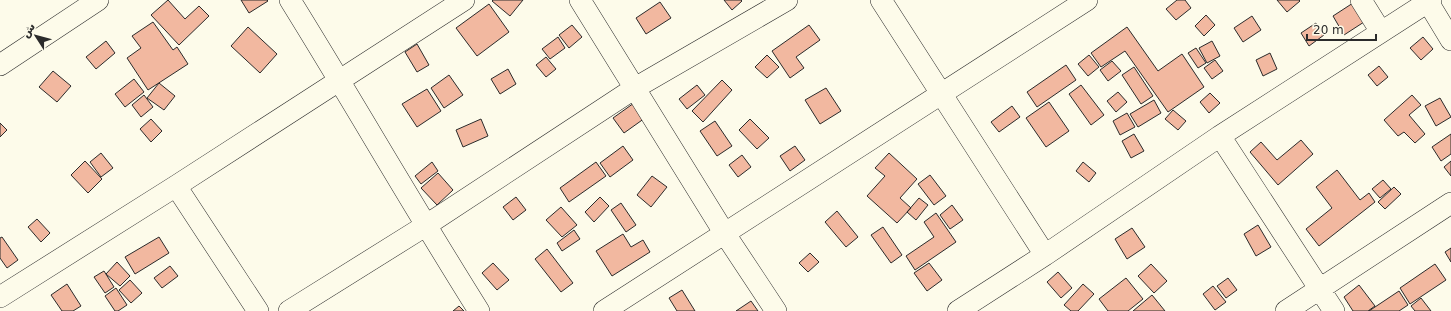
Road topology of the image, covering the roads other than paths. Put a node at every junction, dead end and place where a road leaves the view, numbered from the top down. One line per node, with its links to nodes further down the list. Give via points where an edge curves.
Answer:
1 (98, 0): 12 (street)
2 (290, 0): 13 (street)
3 (464, 0): 13 (street)
4 (580, 0): 14 (street)
5 (787, 0): 14 (street)
6 (881, 0): 15 (street)
7 (1361, 0): 10 (street)
8 (1429, 1): 10 (street); 11 (street)
9 (1073, 3): 15 (street)
10 (1381, 32): 16 (street)
11 (1451, 40)
12 (0, 65)
13 (340, 80): 17 (street); 19 (street)
14 (635, 88): 19 (street); 20 (street)
15 (940, 93): 20 (street); 21 (street)
16 (1220, 136): 21 (street); 22 (street)
17 (176, 186): 23 (street); 24 (street)
18 (1451, 203): 22 (street)
19 (425, 226): 25 (street); 26 (street)
20 (725, 234): 27 (street); 28 (street)
21 (1045, 255): 29 (street)
22 (1320, 289): 30 (street); 31 (street)
23 (0, 296)
24 (258, 311)
25 (289, 311)
26 (479, 311)
27 (604, 311)
28 (776, 311)
29 (958, 311)
30 (1286, 311)
31 (1334, 311)

